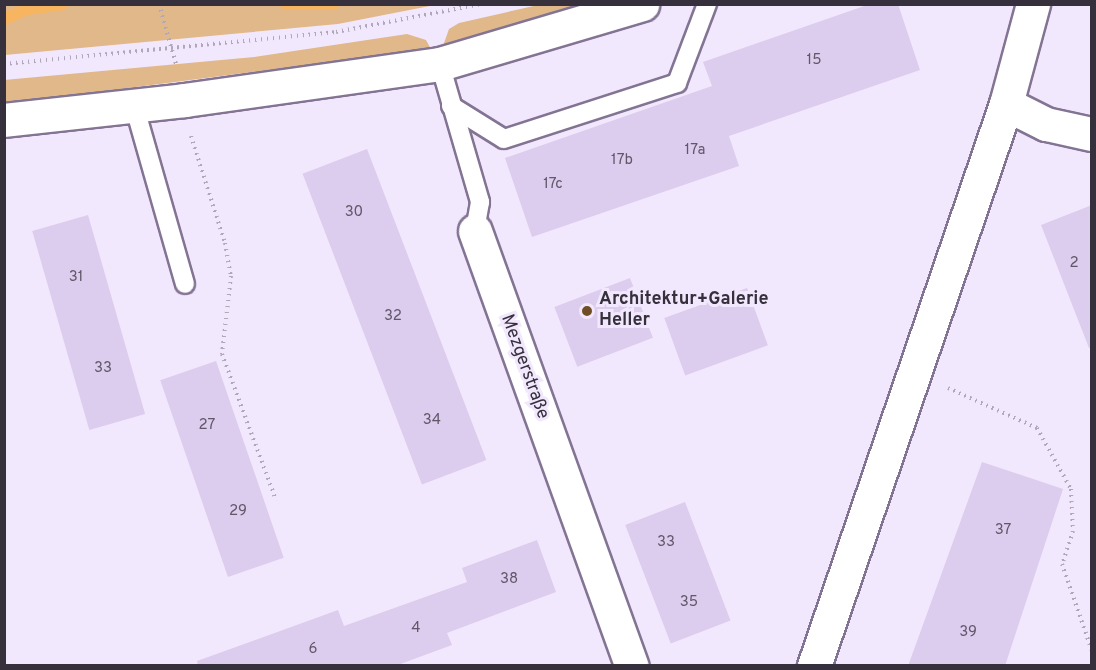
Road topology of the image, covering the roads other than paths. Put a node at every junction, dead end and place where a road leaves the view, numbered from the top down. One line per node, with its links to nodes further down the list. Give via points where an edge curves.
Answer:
1 (642, 4): 4 (street)
2 (707, 4): 7 (lane, via 677,83 504,139)
3 (1033, 4): 5 (street)
4 (440, 64): 6 (street); 7 (lane, Mezgerstraße)
5 (1006, 104): 9 (street, via 1047,124); 13 (street)
6 (134, 105): 8 (street); 11 (lane)
7 (451, 106): 10 (lane, Mezgerstraße, via 480,202)
8 (4, 120)
9 (1092, 134)
10 (475, 231): 12 (street, Mezgerstraße)
11 (185, 284)
12 (632, 666)
13 (814, 666)

